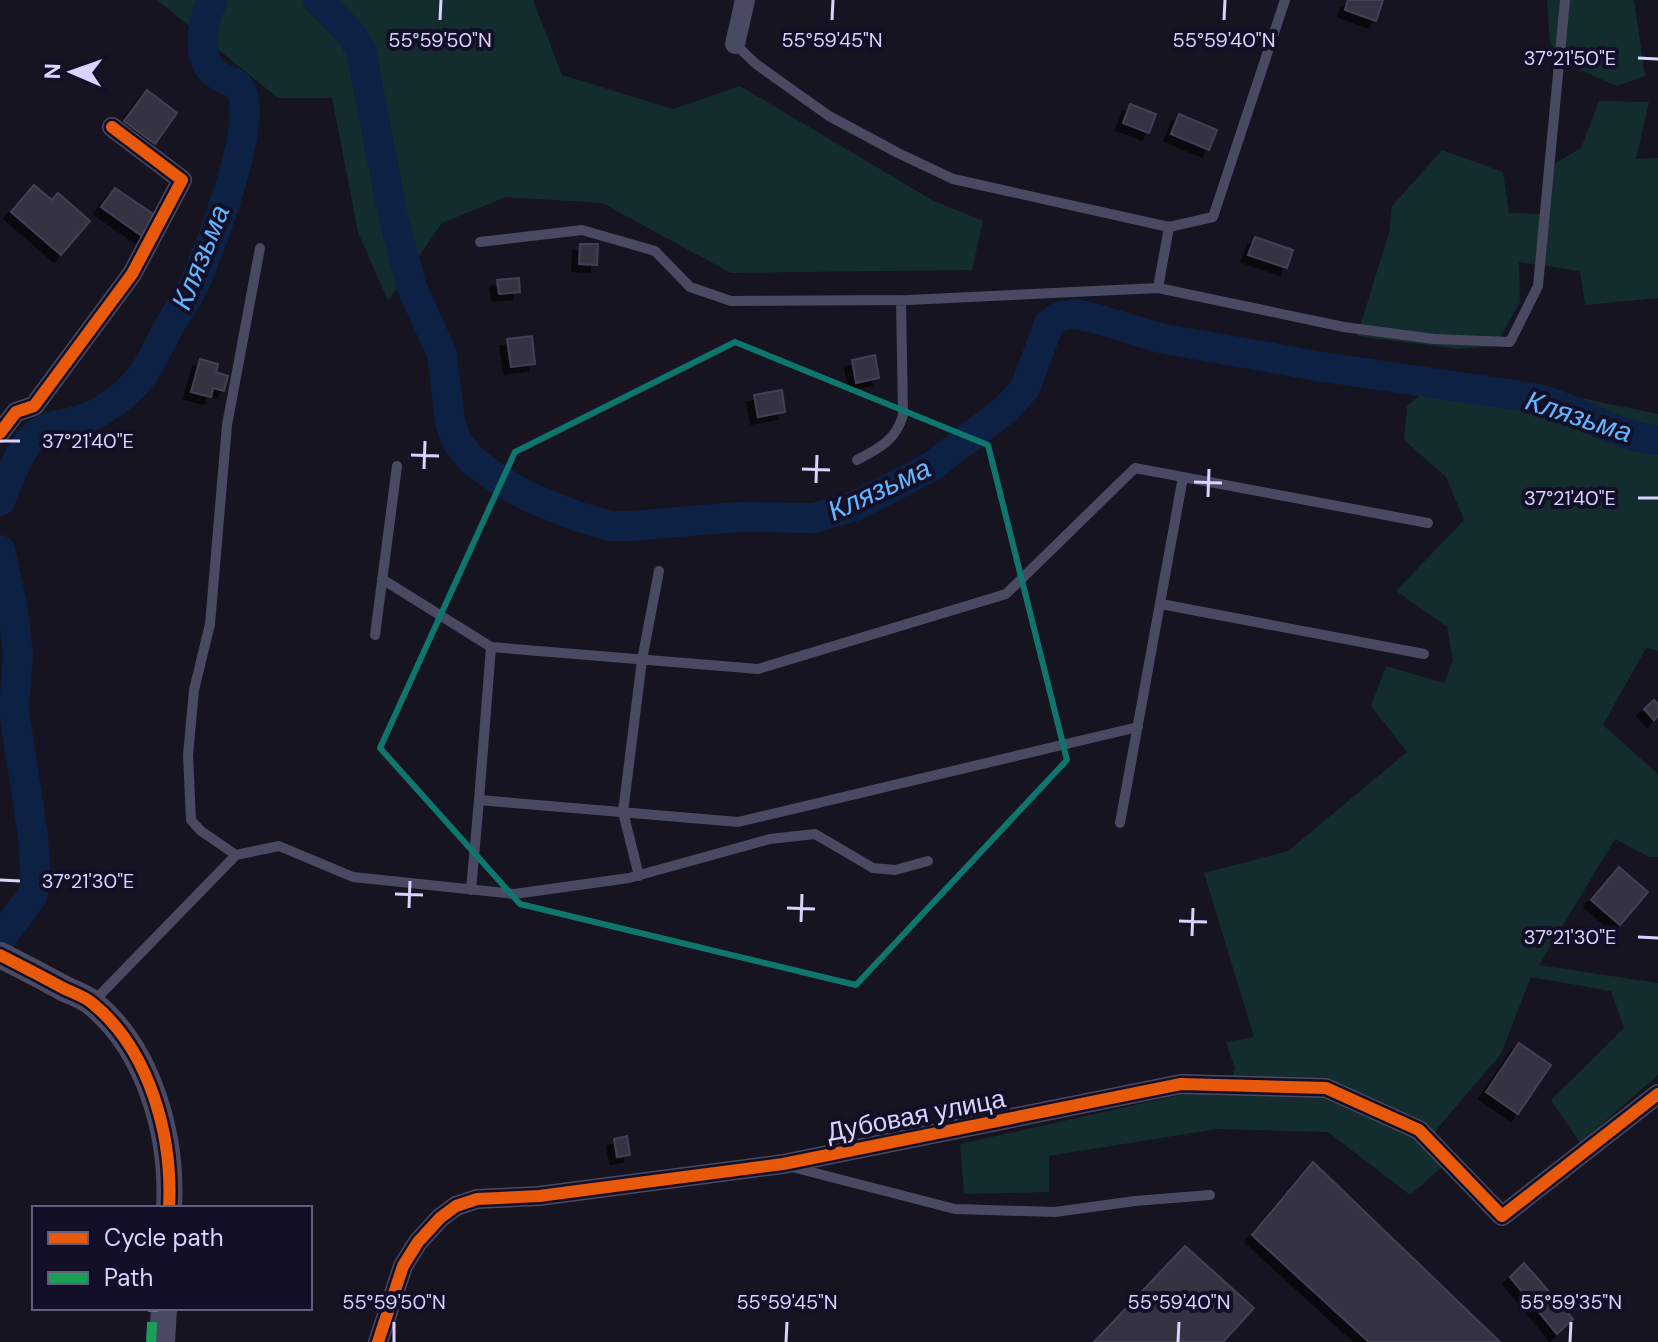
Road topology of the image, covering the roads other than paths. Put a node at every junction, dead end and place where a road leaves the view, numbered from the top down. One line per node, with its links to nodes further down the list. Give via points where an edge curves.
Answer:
1 (745, 0): 4 (street)
2 (1285, 0): 6 (lane, via 1213,217)
3 (1565, 0): 9 (lane, via 1538,286 1510,342 1344,327)
4 (735, 44): 6 (lane, via 829,116 953,179)
5 (112, 127): 11 (street, via 182,180 132,274 34,406 16,412)
6 (1169, 227): 9 (lane)
7 (480, 242): 10 (lane, via 582,230 655,251 690,287 731,301)
8 (260, 248): 27 (lane, via 227,425 210,624 194,690 188,755 191,820)
9 (1158, 288): 10 (lane)
10 (901, 300): 12 (lane, via 899,431)
11 (0, 433)
12 (857, 460)
13 (397, 466): 17 (lane)
14 (1183, 477): 15 (lane); 18 (lane); 22 (lane, via 1135,468 1006,594 758,669)
15 (1428, 523)
16 (659, 571): 22 (lane)
17 (382, 579): 19 (lane); 20 (lane)
18 (1161, 604): 21 (lane); 23 (lane)
19 (375, 635)
20 (491, 647): 22 (lane); 24 (lane)
21 (1424, 654)
22 (642, 660): 25 (lane)
23 (1138, 727): 25 (lane, via 738,822); 26 (lane)
24 (479, 800): 25 (lane); 30 (lane)
25 (623, 812): 29 (lane)
26 (1120, 823)
27 (236, 855): 30 (lane, via 279,846 353,877); 32 (lane)
28 (928, 861): 29 (lane, via 895,870 873,868 815,834 770,839)
29 (639, 876): 30 (lane, via 514,894)
30 (471, 890)
31 (10, 960): 32 (street)
32 (92, 1003): 36 (street, via 125,1039 148,1086 162,1123)
33 (1658, 1094): 34 (street, Дубовая улица, via 1502,1216 1419,1130 1326,1088 1181,1084)
34 (783, 1164): 35 (lane, via 955,1209 1055,1212); 39 (street, Дубовая улица, via 539,1196 477,1199 456,1206 418,1242 403,1266)
35 (1210, 1195)
36 (169, 1206)
37 (164, 1310): 38 (street)
38 (162, 1342)
39 (378, 1342)

